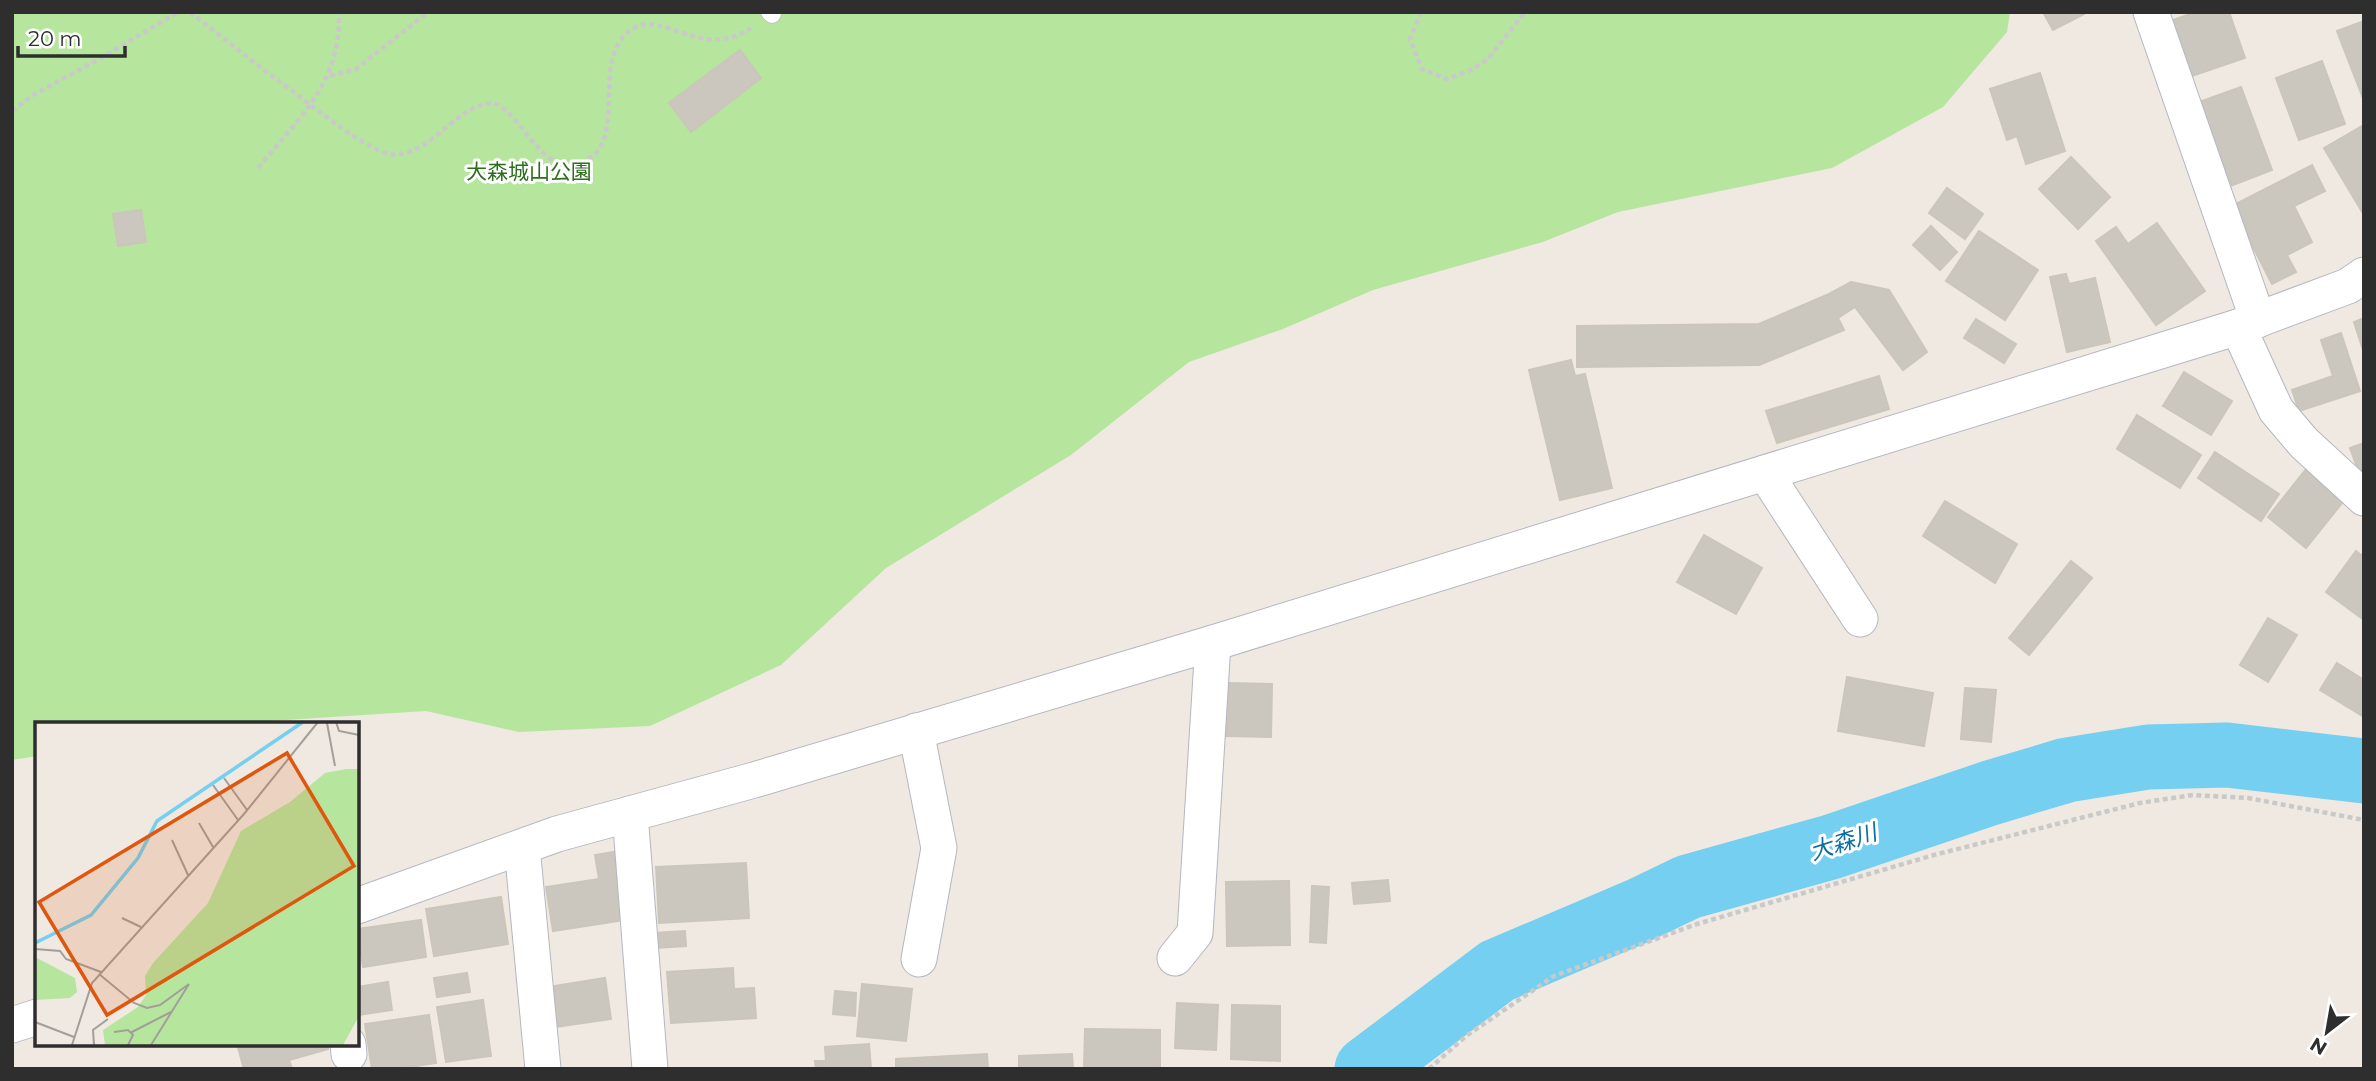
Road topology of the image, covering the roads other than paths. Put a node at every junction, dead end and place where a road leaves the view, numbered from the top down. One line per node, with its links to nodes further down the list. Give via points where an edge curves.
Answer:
1 (2151, 12): 3 (street)
2 (2364, 275): 3 (street, via 2347,286)
3 (2248, 323): 4 (street); 5 (street, via 2276,410 2304,443)
4 (1765, 473): 6 (street); 7 (street)
5 (2364, 498)
6 (1860, 619)
7 (1213, 643): 8 (street); 12 (street, via 1195,933)
8 (916, 731): 9 (street); 13 (street, via 939,848)
9 (630, 814): 10 (street); 17 (street)
10 (522, 847): 11 (street); 16 (street)
11 (359, 905)
12 (1175, 957)
13 (919, 959)
14 (35, 1018): 15 (street)
15 (12, 1025)
16 (542, 1069)
17 (650, 1069)

